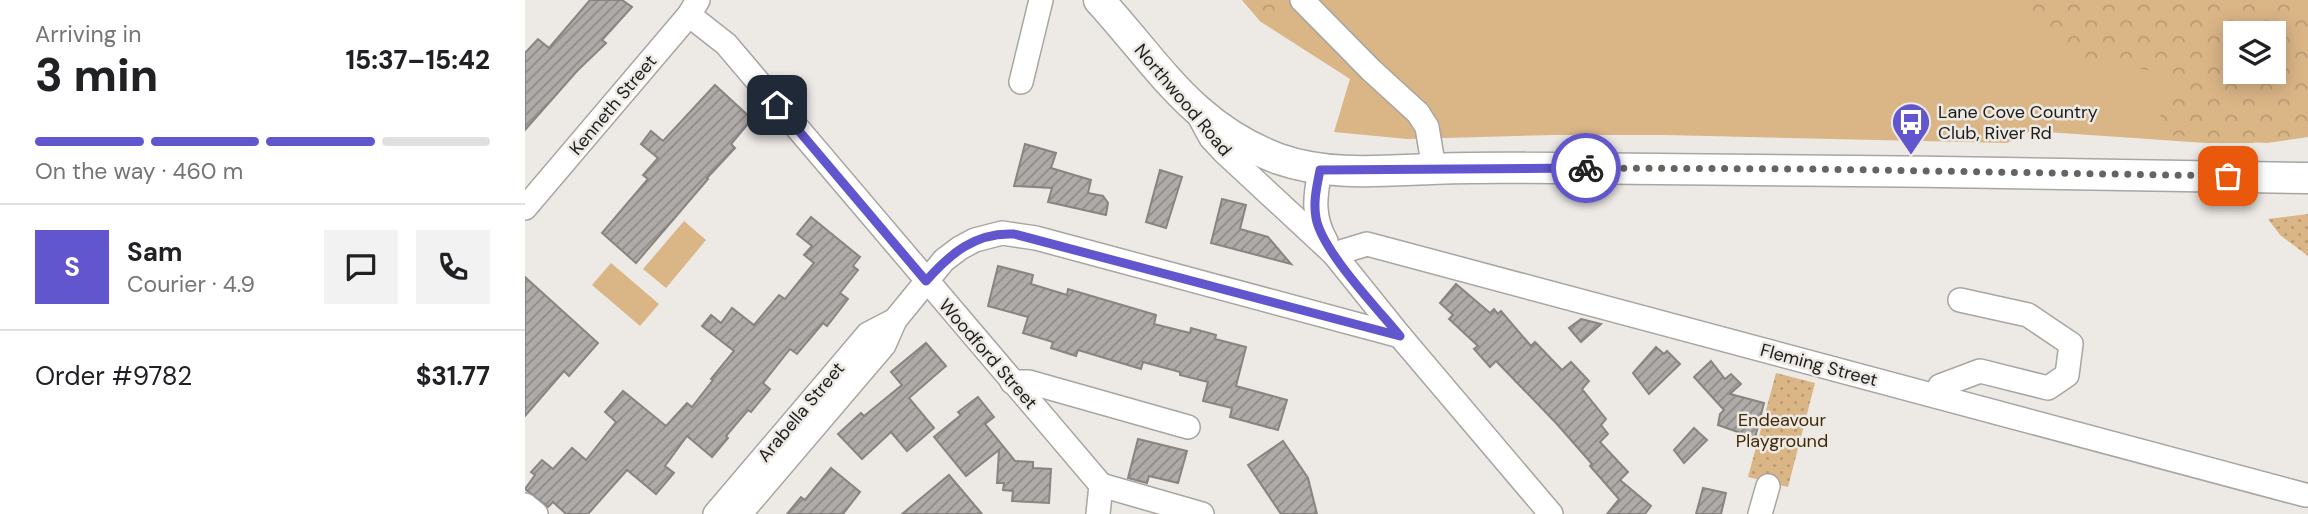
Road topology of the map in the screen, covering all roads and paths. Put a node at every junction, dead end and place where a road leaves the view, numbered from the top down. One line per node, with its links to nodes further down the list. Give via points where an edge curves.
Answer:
1 (1041, 0): 5 (street)
2 (1099, 0): 6 (main road, Northwood Road)
3 (1302, 0): 7 (street, via 1418,113 1427,127)
4 (693, 8): 10 (street, Kenneth Street); 12 (street, Woodford Street)
5 (1021, 82)
6 (1194, 108): 8 (main road, via 1254,149); 11 (street, Northwood Road, via 1211,138)
7 (1434, 169): 8 (main road); 9 (main road)
8 (1320, 170): 11 (street, Northwood Road, via 1317,221)
9 (2308, 177)
10 (525, 208)
11 (1334, 254): 15 (street, Northwood Road); 17 (street, Fleming Street, via 1367,244)
12 (926, 281): 14 (street, Arabella Street); 15 (street, Arabella Street, via 944,260 975,240 1014,234); 16 (street, Woodford Street)
13 (1960, 300): 17 (street, via 2028,315 2071,344 2067,375 2048,388 1980,370 1940,386)
14 (895, 320): 24 (street, Arabella Street, via 868,334); 25 (street, Arabella Street, via 884,345)
15 (1400, 336): 28 (street, Northwood Road)
16 (1012, 382): 18 (street, via 1029,382); 19 (street, Woodford Street)
17 (1936, 396): 21 (street, Fleming Street)
18 (1188, 427)
19 (1101, 485): 26 (street); 27 (street)
20 (1768, 486): 29 (street)
21 (2305, 495)
22 (525, 505): 23 (street)
23 (536, 514)
24 (715, 514)
25 (740, 514)
26 (1098, 514)
27 (1202, 514)
28 (1551, 514)
29 (1760, 514)

